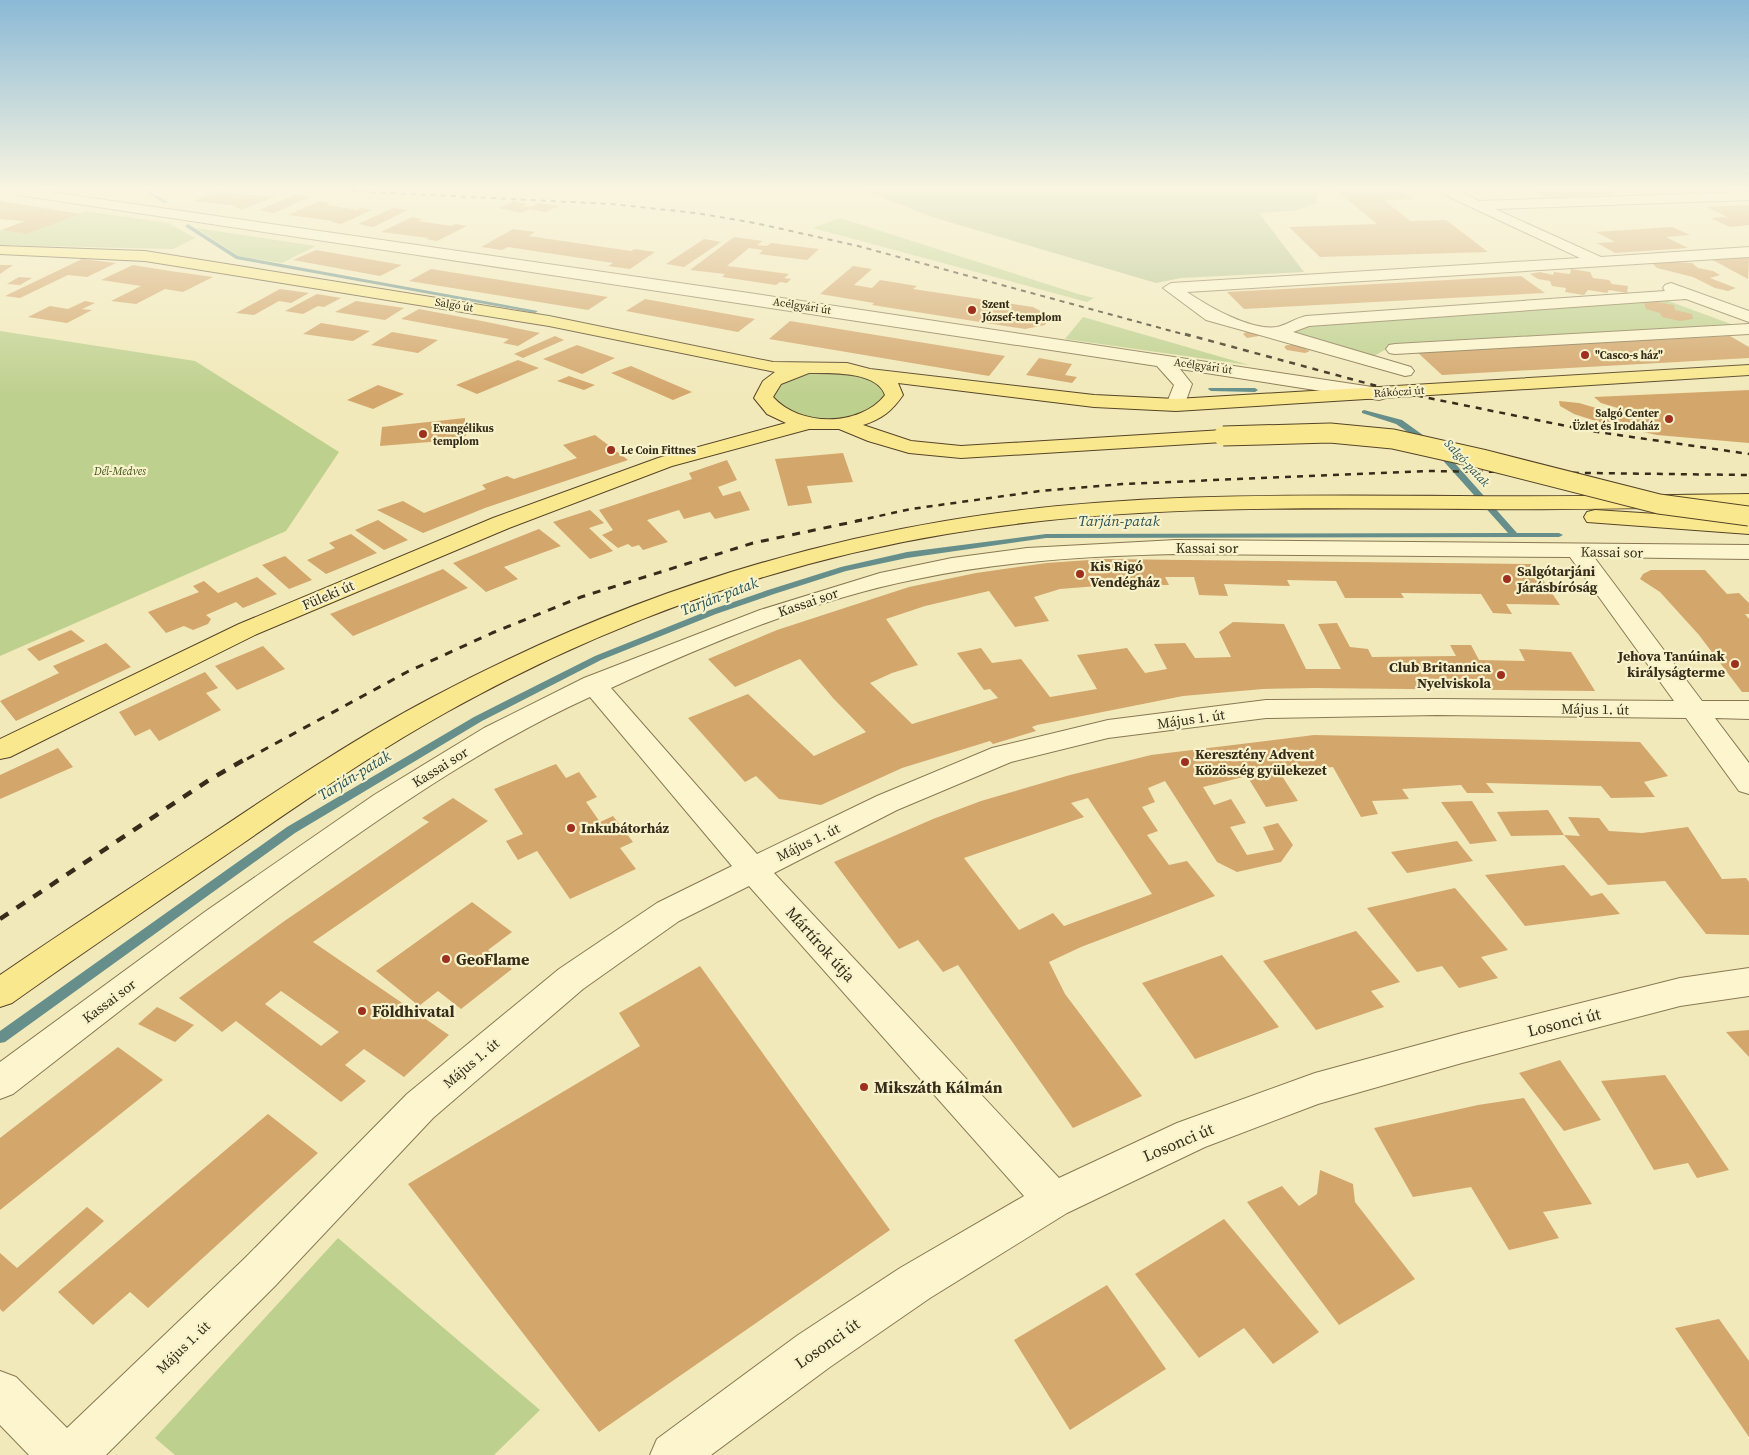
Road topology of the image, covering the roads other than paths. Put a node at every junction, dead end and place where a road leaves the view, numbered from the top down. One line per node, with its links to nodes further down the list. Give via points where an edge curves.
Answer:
1 (160, 259): 12 (main road, Salgó út, via 549,321)
2 (478, 259): 14 (street, Acélgyári út)
3 (1594, 259): 5 (street)
4 (1647, 259): 5 (street)
5 (1601, 262): 6 (street); 11 (street, via 1176,292 1218,319)
6 (1636, 274)
7 (1652, 281): 8 (street)
8 (1687, 294): 9 (street); 11 (street, via 1306,321)
9 (1749, 317)
10 (1749, 329): 13 (street)
11 (1274, 332): 17 (street)
12 (669, 345): 15 (main road, via 773,367); 21 (main road, via 721,364)
13 (1394, 349)
14 (1162, 360): 19 (street, Acélgyári út); 22 (street, via 1183,384)
15 (807, 368): 18 (main road, via 847,368); 21 (main road, via 774,380)
16 (1749, 370): 19 (main road, Rákóczi út)
17 (1405, 371)
18 (873, 374): 20 (main road); 23 (main road, via 890,386 894,395)
19 (1379, 394): 22 (main road, Rákóczi út)
20 (1049, 395): 22 (main road, Rákóczi út); 23 (main road, via 950,393 908,398)
21 (756, 399): 24 (main road, via 780,415); 27 (main road, via 731,431)
22 (1176, 405)
23 (886, 406): 25 (main road, via 862,420); 26 (main road, via 887,419 898,428 927,441 953,447)
24 (809, 422): 25 (main road); 27 (main road)
25 (841, 423): 26 (main road, via 890,442 924,450)
26 (1011, 450): 30 (main road, bridge, via 1306,433 1392,439 1482,458 1638,500)
27 (665, 462): 37 (main road, Füleki út, via 510,520 267,621)
28 (1749, 500): 29 (main road)
29 (1515, 503): 31 (main road, via 1604,519); 41 (main road, via 1452,501 1134,507 1017,516 927,530 761,570 660,605 472,687 347,758)
30 (1749, 516)
31 (1749, 527)
32 (1577, 551): 33 (street, Kassai sor); 34 (street, Kassai sor, via 1176,547 1040,553 884,579 831,594); 35 (street)
33 (1749, 552)
34 (594, 684): 39 (street, Mártírok útja); 42 (street, Kassai sor, via 526,716 442,764 261,888)
35 (1693, 710): 36 (street, Május 1. út); 38 (street); 39 (street, Május 1. út, via 1266,708 1108,729 1002,755 887,803)
36 (1749, 710)
37 (0, 750)
38 (1749, 784)
39 (752, 869): 43 (street, Mártírok útja); 45 (street, Május 1. út, via 668,912 571,979 420,1106 260,1272)
40 (1749, 982): 43 (street, Losonci út, via 1680,992 1315,1089 1190,1135)
41 (0, 993)
42 (0, 1083)
43 (1053, 1200): 46 (street, Losonci út, via 915,1283 814,1352)
44 (0, 1393): 45 (street)
45 (77, 1447)
46 (674, 1455)

